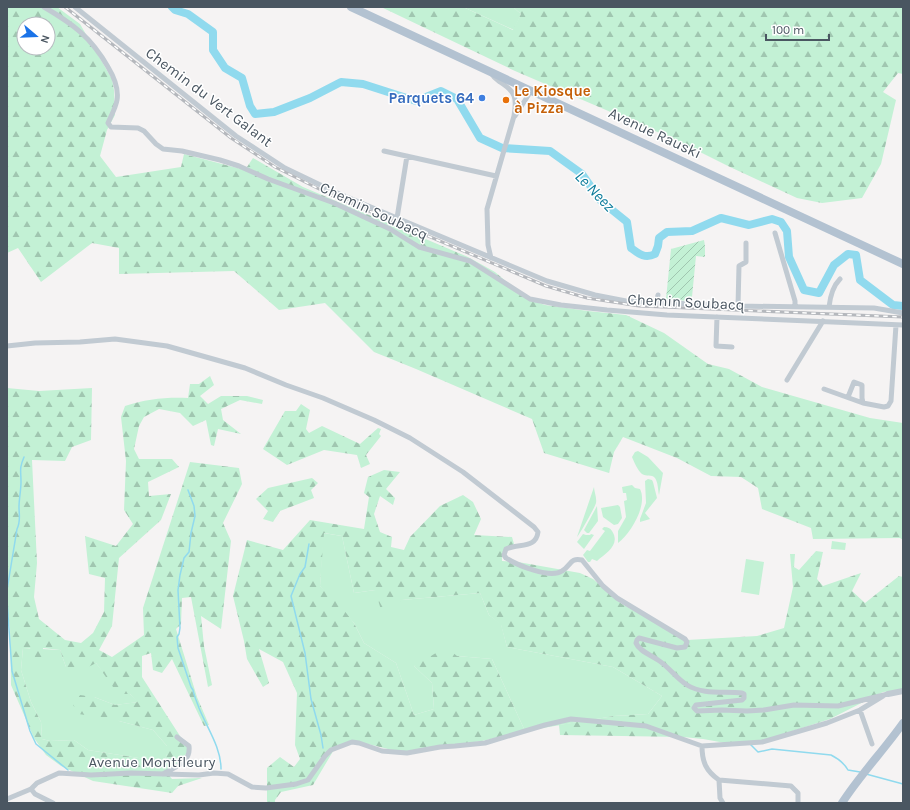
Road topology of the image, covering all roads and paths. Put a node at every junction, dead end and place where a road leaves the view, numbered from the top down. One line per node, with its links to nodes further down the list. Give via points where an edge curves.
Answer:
1 (44, 7): 24 (street, Chemin Soubacq, via 69,22 100,52 116,86 117,100 108,123 112,127 138,128 163,149 220,160 334,203 390,229 419,247 470,261 530,299 607,310)
2 (75, 7): 12 (street, Chemin du Vert Galant, via 236,136 285,168)
3 (351, 7): 4 (main road, Avenue Rauski)
4 (491, 73): 5 (main road, Avenue Rauski); 6 (street, via 512,90)
5 (528, 90): 6 (street, via 519,90); 7 (street); 16 (main road, Avenue Rauski)
6 (515, 96): 7 (street, via 518,102); 8 (street)
7 (525, 101): 8 (street)
8 (514, 116): 11 (street)
9 (384, 151): 10 (street)
10 (407, 156): 11 (street); 12 (street)
11 (496, 176): 15 (street, via 487,208)
12 (397, 218): 15 (street, Chemin du Vert Galant)
13 (775, 234): 21 (street)
14 (746, 243): 20 (street, via 746,262 738,266)
15 (491, 258): 19 (street, Chemin du Vert Galant, via 547,281 595,295)
16 (903, 264)
17 (840, 279): 22 (street)
18 (658, 295): 19 (street)
19 (656, 303): 20 (street, Chemin du Vert Galant)
20 (738, 306): 21 (street, Chemin du Vert Galant)
21 (795, 306): 22 (street, Chemin du Vert Galant)
22 (828, 307): 23 (street, Chemin du Vert Galant, via 874,308)
23 (903, 313)
24 (718, 317): 25 (street, Chemin Soubacq); 29 (street, via 716,346)
25 (823, 321): 26 (street, Chemin Soubacq); 30 (street)
26 (896, 325): 27 (street, Chemin Soubacq); 33 (street, via 891,402 884,407)
27 (903, 325)
28 (7, 346): 35 (street, via 115,339 167,346 244,368 323,398 410,438 463,472 538,532 534,542 506,549 506,558 549,574 562,571 573,560 582,560 603,586 617,598 687,642 685,647 677,648 639,638 636,643 640,648 694,688 744,694 742,700 696,705 694,708 697,711 764,710 794,705 838,706)
29 (732, 347)
30 (788, 380)
31 (824, 389): 32 (street)
32 (848, 398): 33 (street); 33 (street, via 854,382 862,385)
33 (863, 403)
34 (903, 691): 35 (street)
35 (888, 694): 36 (street, Avenue Montfleury)
36 (860, 710): 41 (street); 42 (street, Avenue Montfleury, via 827,723 762,742)
37 (903, 723): 39 (main road)
38 (903, 728): 39 (main road)
39 (895, 735): 50 (main road)
40 (176, 737): 43 (street, via 189,746 190,753 184,762)
41 (872, 744)
42 (702, 746): 43 (street, Avenue Montfleury, via 646,726 571,719 485,743 407,753 382,751 352,742 332,750 308,780 296,784 252,787 228,774); 44 (street, via 702,758 710,774)
43 (162, 774): 45 (street, Avenue Montfleury, via 59,773 37,783)
44 (719, 780): 48 (street, via 720,798); 49 (street, via 790,786 798,793)
45 (30, 790): 46 (street, Avenue Montfleury); 47 (street)
46 (7, 799)
47 (53, 803)
48 (723, 803)
49 (798, 803)
50 (842, 803)

